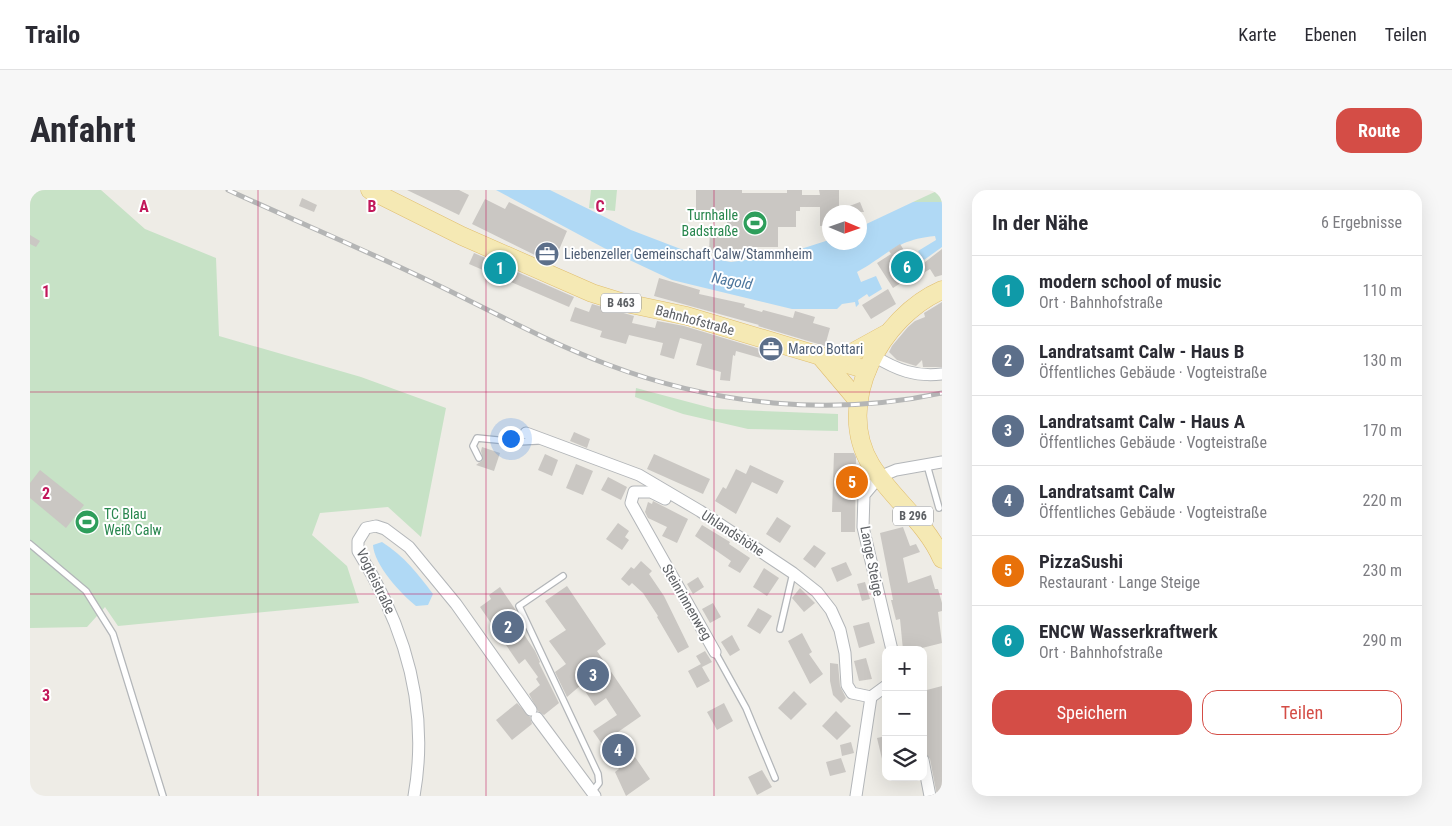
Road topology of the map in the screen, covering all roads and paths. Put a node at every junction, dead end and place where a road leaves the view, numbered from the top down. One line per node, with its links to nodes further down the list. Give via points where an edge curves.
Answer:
1 (370, 190): 4 (main road, Bahnhofstraße / B 463, via 592,293 687,316)
2 (942, 290): 3 (main road, B 296, via 917,305)
3 (887, 333): 4 (main road); 5 (main road, B 296)
4 (829, 359): 5 (main road, Bahnhofstraße / B 463); 7 (main road)
5 (870, 363): 6 (street, via 913,374); 7 (main road, B 296)
6 (942, 374)
7 (859, 402): 13 (main road, B 296, via 862,446)
8 (526, 433): 9 (street, Uhlandshöhe)
9 (544, 440): 10 (lane, via 517,442 477,438 473,446); 15 (street, Uhlandshöhe, via 639,475)
10 (479, 458)
11 (942, 462): 12 (street)
12 (927, 465): 13 (street, via 896,470); 14 (lane)
13 (879, 477): 17 (main road, B 296, via 930,536); 21 (street, Lange Steige, via 864,496 864,528)
14 (939, 508)
15 (700, 511): 18 (street, Uhlandshöhe); 22 (street, Steinrinnenweg, via 692,514 644,490 634,492 631,503)
16 (30, 544): 28 (lane, via 86,591 113,634)
17 (942, 559)
18 (793, 573): 20 (lane); 24 (street, Uhlandshöhe, via 817,592 831,610 846,654 847,685 852,692)
19 (563, 576): 27 (lane, via 519,606 598,774 599,783)
20 (780, 629)
21 (891, 646)
22 (715, 652): 25 (lane, Steinrinnenweg, via 746,708)
23 (882, 689): 24 (street)
24 (871, 697): 30 (street)
25 (775, 778)
26 (927, 781): 31 (street)
27 (593, 794): 29 (street, Vogteistraße, via 450,596 409,547 376,526 366,528 360,536 358,551 391,609 412,670 419,739)
28 (163, 796)
29 (414, 796)
30 (856, 796)
31 (930, 796)

